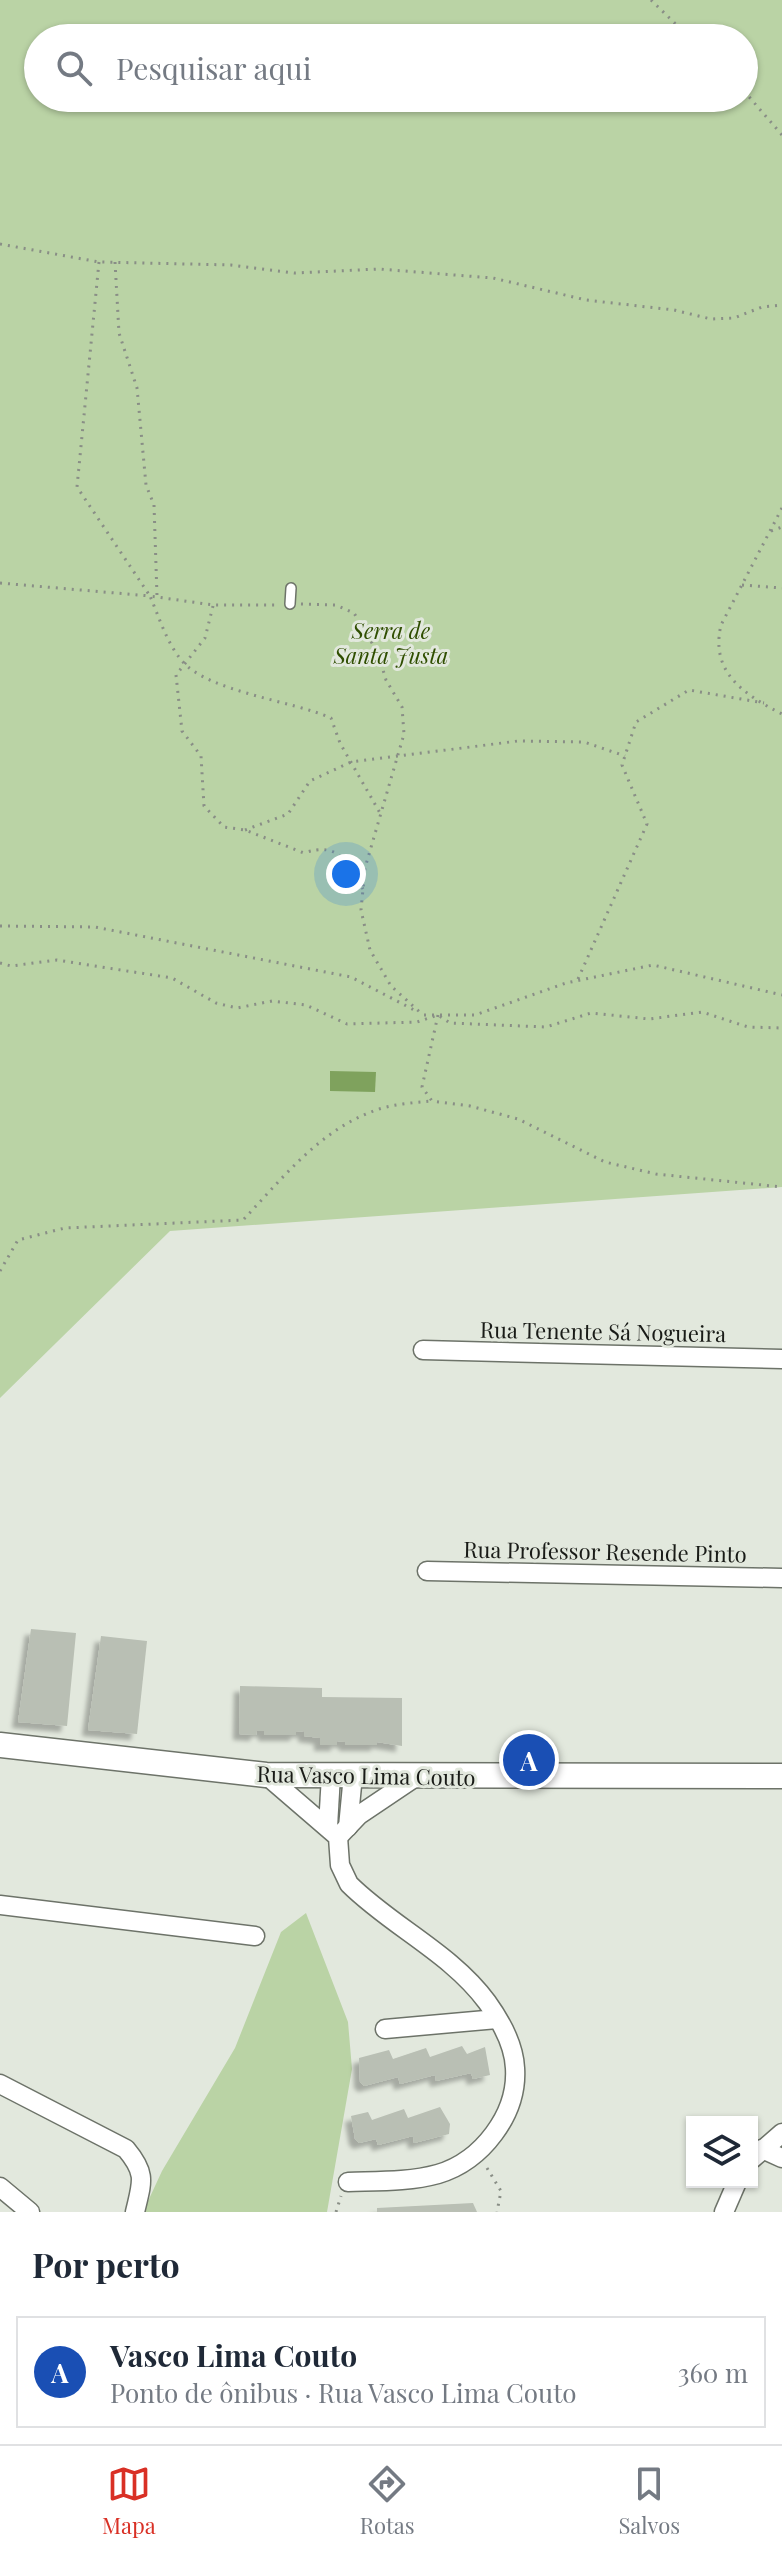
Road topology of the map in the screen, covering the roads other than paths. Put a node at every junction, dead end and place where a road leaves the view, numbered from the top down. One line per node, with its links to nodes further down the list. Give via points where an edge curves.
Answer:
1 (291, 588): 2 (lane)
2 (290, 604)
3 (423, 1350): 4 (street, Rua Tenente Sá Nogueira)
4 (782, 1359)
5 (427, 1571): 6 (street, Rua Professor Resende Pinto)
6 (782, 1578)
7 (0, 1745): 8 (street, Rua Vasco Lima Couto)
8 (266, 1775): 9 (street, Rua Vasco Lima Couto); 12 (street)
9 (342, 1775): 10 (street, Rua Vasco Lima Couto); 12 (street)
10 (417, 1776): 11 (street, Rua Vasco Lima Couto); 12 (street)
11 (782, 1776)
12 (338, 1830): 15 (street, via 340,1865 349,1884 448,1964)
13 (0, 1905): 14 (street)
14 (255, 1936)
15 (497, 2019): 16 (street); 22 (street, via 515,2069 510,2107 493,2136 441,2173)
16 (385, 2029)
17 (0, 2084): 26 (street, via 126,2149 141,2166)
18 (782, 2133): 19 (street)
19 (758, 2153)
20 (758, 2154): 21 (street)
21 (782, 2158)
22 (348, 2182)
23 (0, 2187): 25 (street)
24 (734, 2188): 27 (street)
25 (30, 2212)
26 (135, 2212)
27 (724, 2212)

